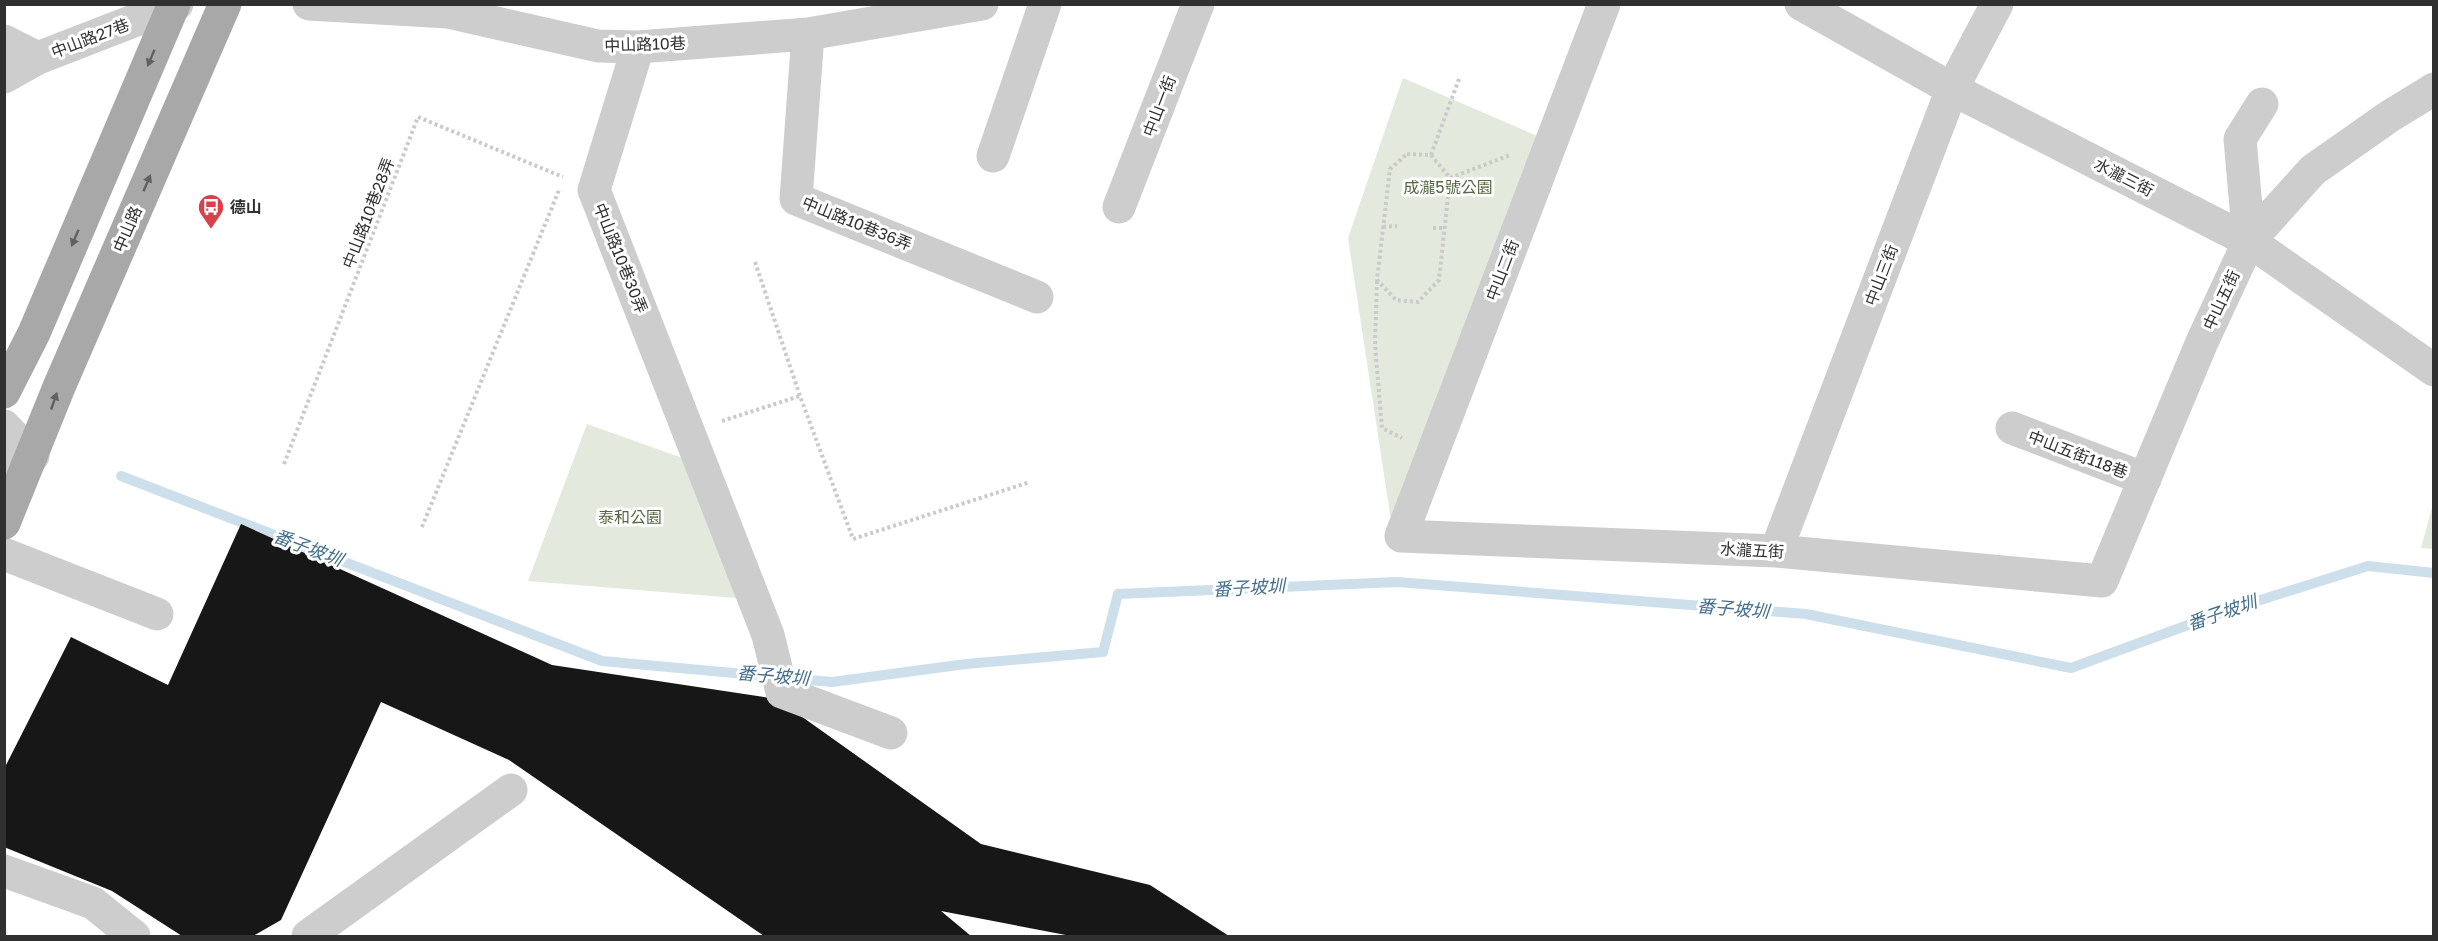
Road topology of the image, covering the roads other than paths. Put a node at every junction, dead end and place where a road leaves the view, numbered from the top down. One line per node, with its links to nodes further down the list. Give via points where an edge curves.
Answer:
1 (225, 4): 27 (main road, 中山路, one-way to 1, via 64,376)
2 (309, 4): 10 (street, 中山路10巷)
3 (982, 4): 11 (street, 中山路10巷)
4 (1045, 4): 19 (street)
5 (1198, 4): 20 (street, 中山一街)
6 (1604, 4): 30 (street, 中山二街)
7 (1801, 4): 16 (street, 水瀧三街)
8 (1997, 4): 16 (street, 中山三街)
9 (175, 5): 14 (street, 中山路27巷); 24 (main road, one-way to 24, via 39,322)
10 (449, 8): 13 (street, 中山路10巷, via 598,46)
11 (808, 34): 13 (street, 中山路10巷); 22 (street, 中山路10巷36弄, via 796,199)
12 (4, 41): 14 (street, 中山路27巷)
13 (638, 47): 35 (street, 中山路10巷30弄, via 594,190 768,635 782,692)
14 (38, 58): 15 (street, 中山路27巷)
15 (4, 77)
16 (1952, 89): 21 (street, 水瀧三街); 31 (street, 中山三街)
17 (2433, 89): 21 (street, 中山五街, via 2313,170)
18 (2262, 104): 21 (street, via 2241,139)
19 (993, 156)
20 (1119, 207)
21 (2249, 241): 23 (street, 水瀧三街); 28 (street, 中山五街)
22 (1037, 297)
23 (2432, 367)
24 (4, 392)
25 (4, 426): 27 (street)
26 (2012, 428): 28 (street, 中山五街118巷)
27 (19, 461): 29 (main road, 中山路)
28 (2145, 479): 33 (street, 中山五街)
29 (4, 524)
30 (1401, 536): 31 (street, 水瀧五街)
31 (1776, 551): 33 (street, 水瀧五街)
32 (4, 554): 34 (street)
33 (2102, 581)
34 (157, 614)
35 (891, 733)
36 (511, 790): 39 (street)
37 (4, 871): 38 (street, via 93,903)
38 (134, 936)
39 (308, 936)

